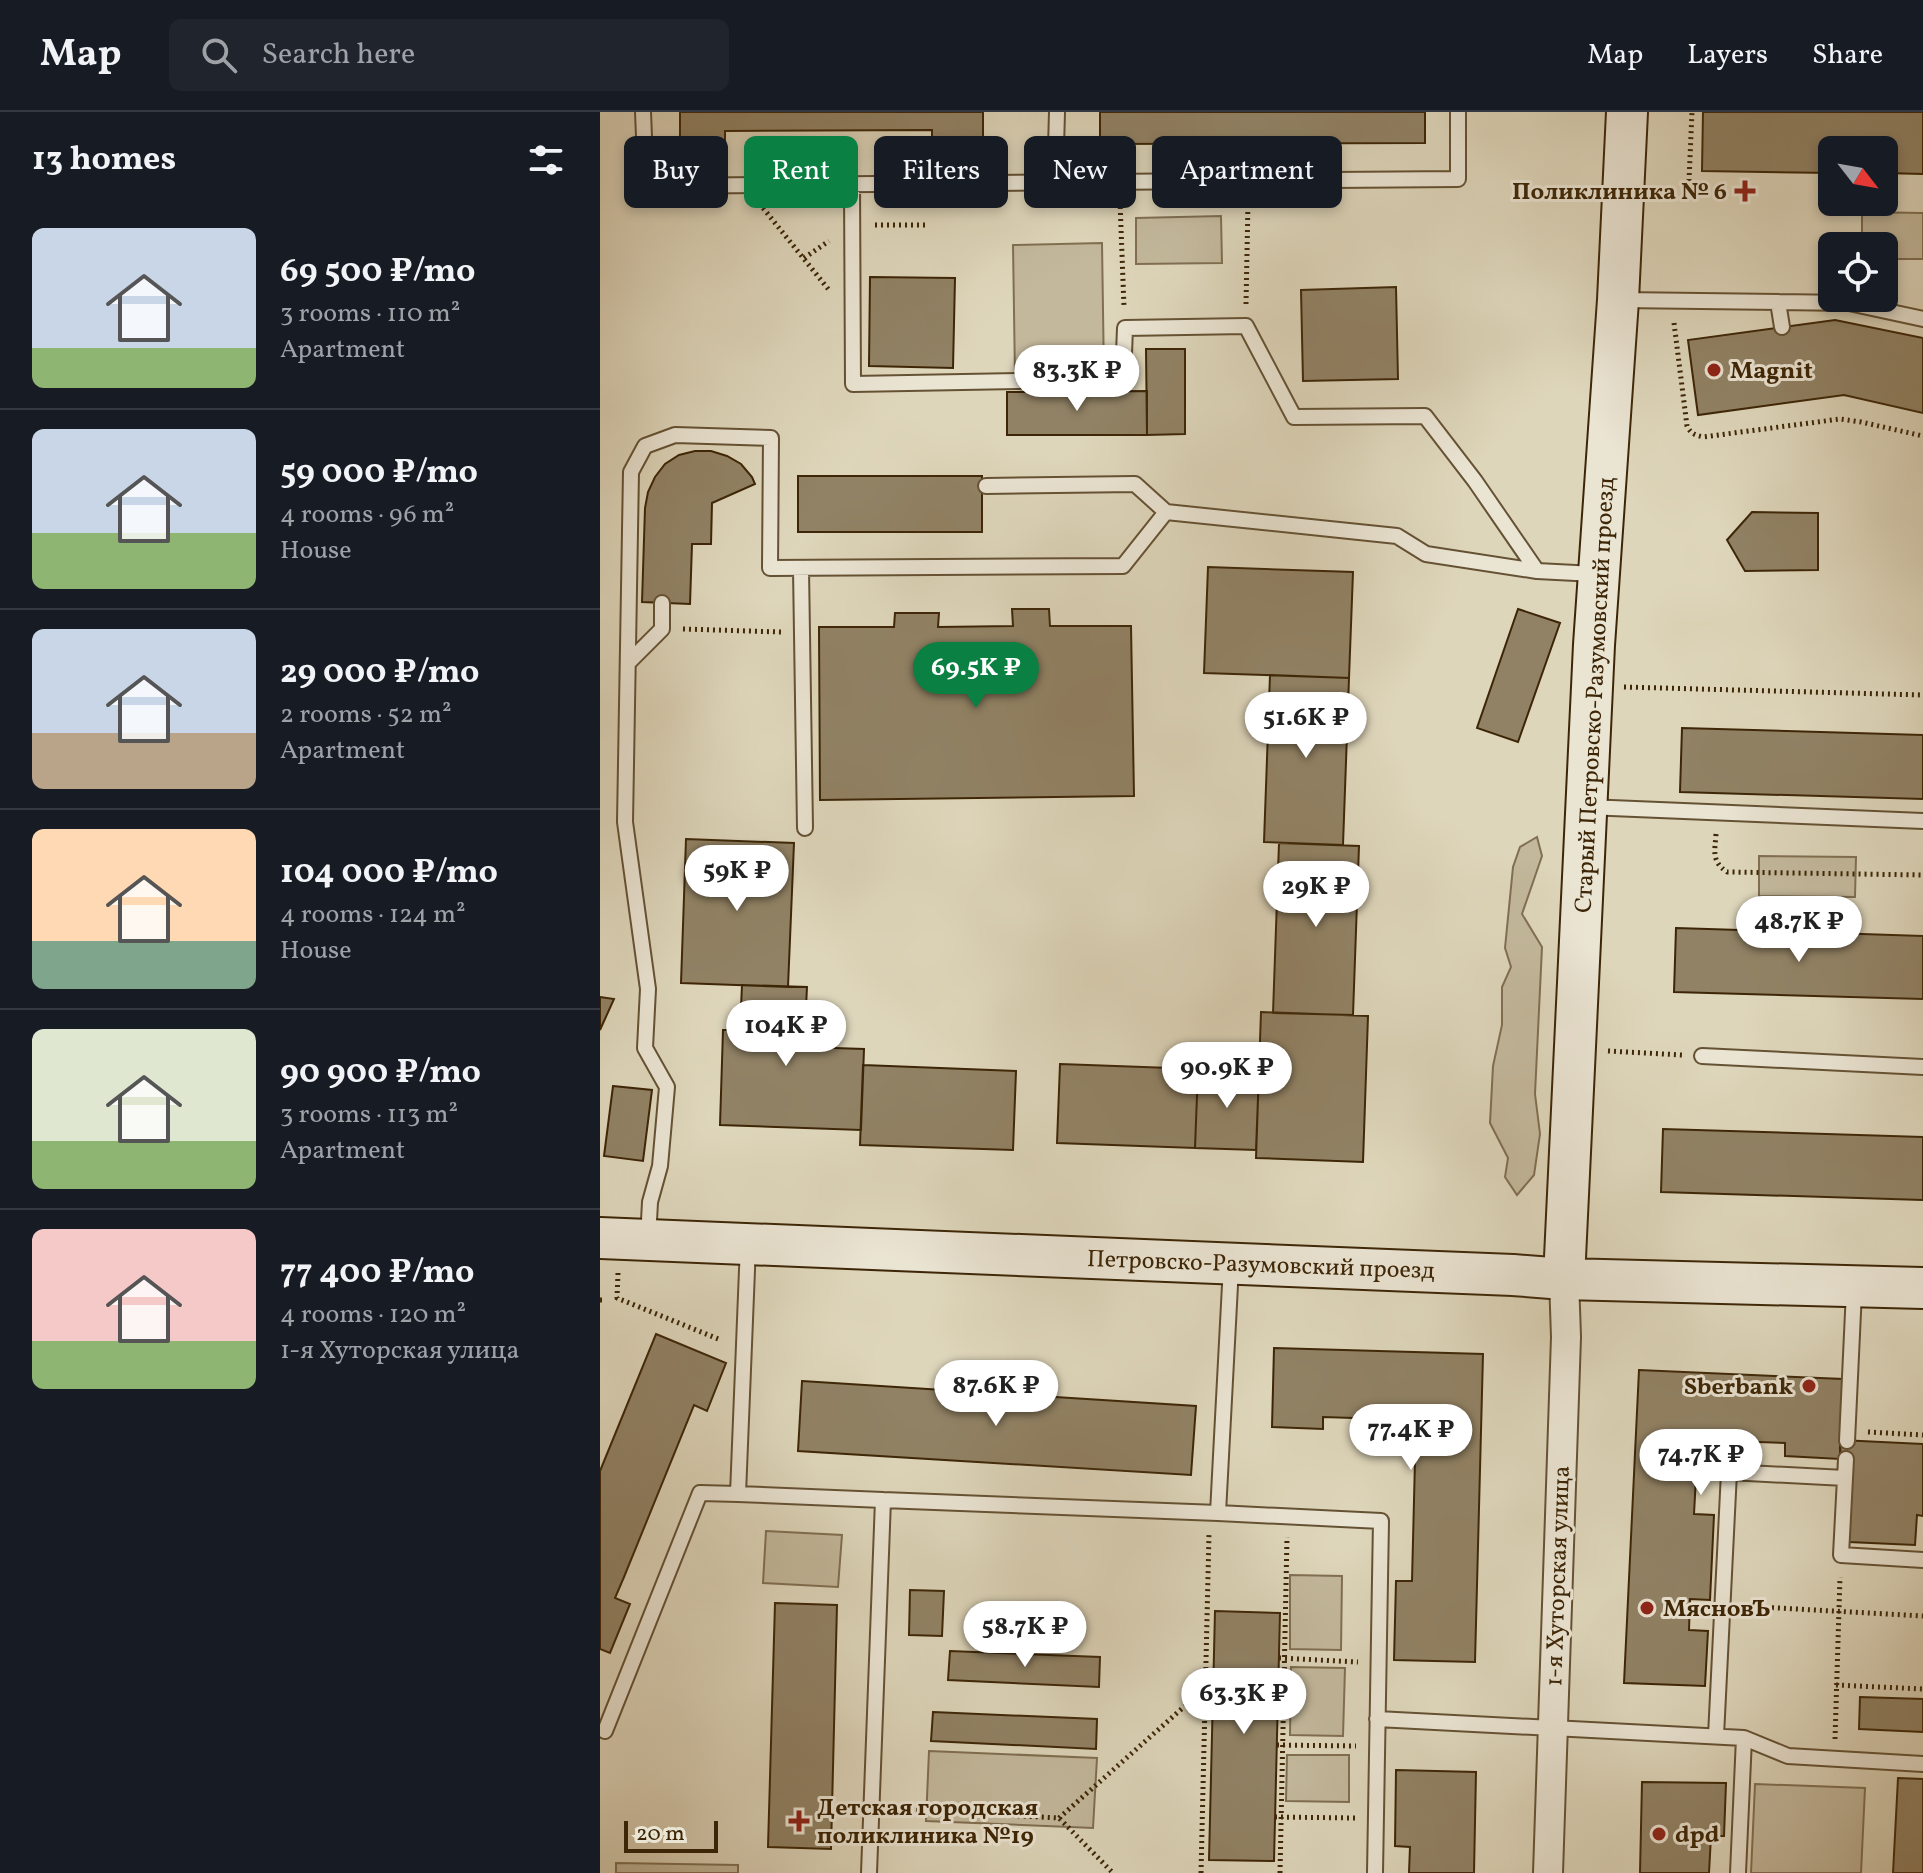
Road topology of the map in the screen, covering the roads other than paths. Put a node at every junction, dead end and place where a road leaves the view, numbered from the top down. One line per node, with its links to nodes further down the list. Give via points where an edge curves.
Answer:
1 (643, 112): 9 (lane, via 646,186)
2 (1057, 112): 5 (lane)
3 (1458, 112): 6 (lane, via 1458,179)
4 (1627, 112): 11 (street, Старый Петровско-Разумовский проезд)
5 (1056, 136)
6 (1136, 182)
7 (1024, 183): 8 (lane)
8 (858, 185)
9 (744, 186)
10 (852, 208): 18 (lane, via 853,384 1123,379 1125,328 1246,326 1294,417 1425,416)
11 (1618, 300): 12 (lane); 19 (street, Старый Петровско-Разумовский проезд)
12 (1778, 302): 13 (lane, via 1858,304); 14 (lane)
13 (1923, 319)
14 (1782, 327)
15 (986, 486): 16 (lane, via 1135,484)
16 (1166, 512): 17 (lane, via 1123,566); 18 (lane, via 1397,536 1426,554)
17 (801, 569): 21 (lane, via 770,568 771,438 675,435 645,446 631,472); 24 (lane)
18 (1537, 571): 19 (lane)
19 (1600, 574): 22 (street, Старый Петровско-Разумовский проезд)
20 (662, 603): 21 (lane, via 662,629)
21 (628, 663): 27 (lane, via 625,822 648,989 645,1048 667,1087)
22 (1587, 807): 23 (lane); 31 (street, Старый Петровско-Разумовский проезд)
23 (1923, 821)
24 (805, 828)
25 (1702, 1056): 26 (lane)
26 (1923, 1067)
27 (648, 1240): 28 (street, Петровско-Разумовский проезд); 29 (street, Петровско-Разумовский проезд)
28 (749, 1244): 30 (street, Петровско-Разумовский проезд); 37 (lane)
29 (609, 1253)
30 (1231, 1263): 31 (street, Петровско-Разумовский проезд); 39 (lane)
31 (1564, 1279): 32 (street, Петровско-Разумовский проезд); 42 (street, 1-я Хуторская улица)
32 (1854, 1286): 33 (street, Петровско-Разумовский проезд); 34 (lane)
33 (1923, 1288)
34 (1847, 1436)
35 (1846, 1459): 36 (lane)
36 (1845, 1478): 40 (lane, via 1841,1555); 44 (lane, via 1729,1472)
37 (738, 1494): 38 (lane); 43 (lane, via 700,1493)
38 (883, 1500): 39 (lane); 47 (lane)
39 (1213, 1513): 41 (lane, via 1381,1521)
40 (1923, 1560)
41 (1377, 1719): 42 (lane); 48 (lane)
42 (1552, 1728): 44 (lane); 49 (street, 1-я Хуторская улица)
43 (602, 1735)
44 (1716, 1736): 45 (lane)
45 (1744, 1738): 46 (lane, via 1788,1756); 50 (lane)
46 (1923, 1764)
47 (869, 1873)
48 (1375, 1873)
49 (1548, 1873)
50 (1738, 1873)

